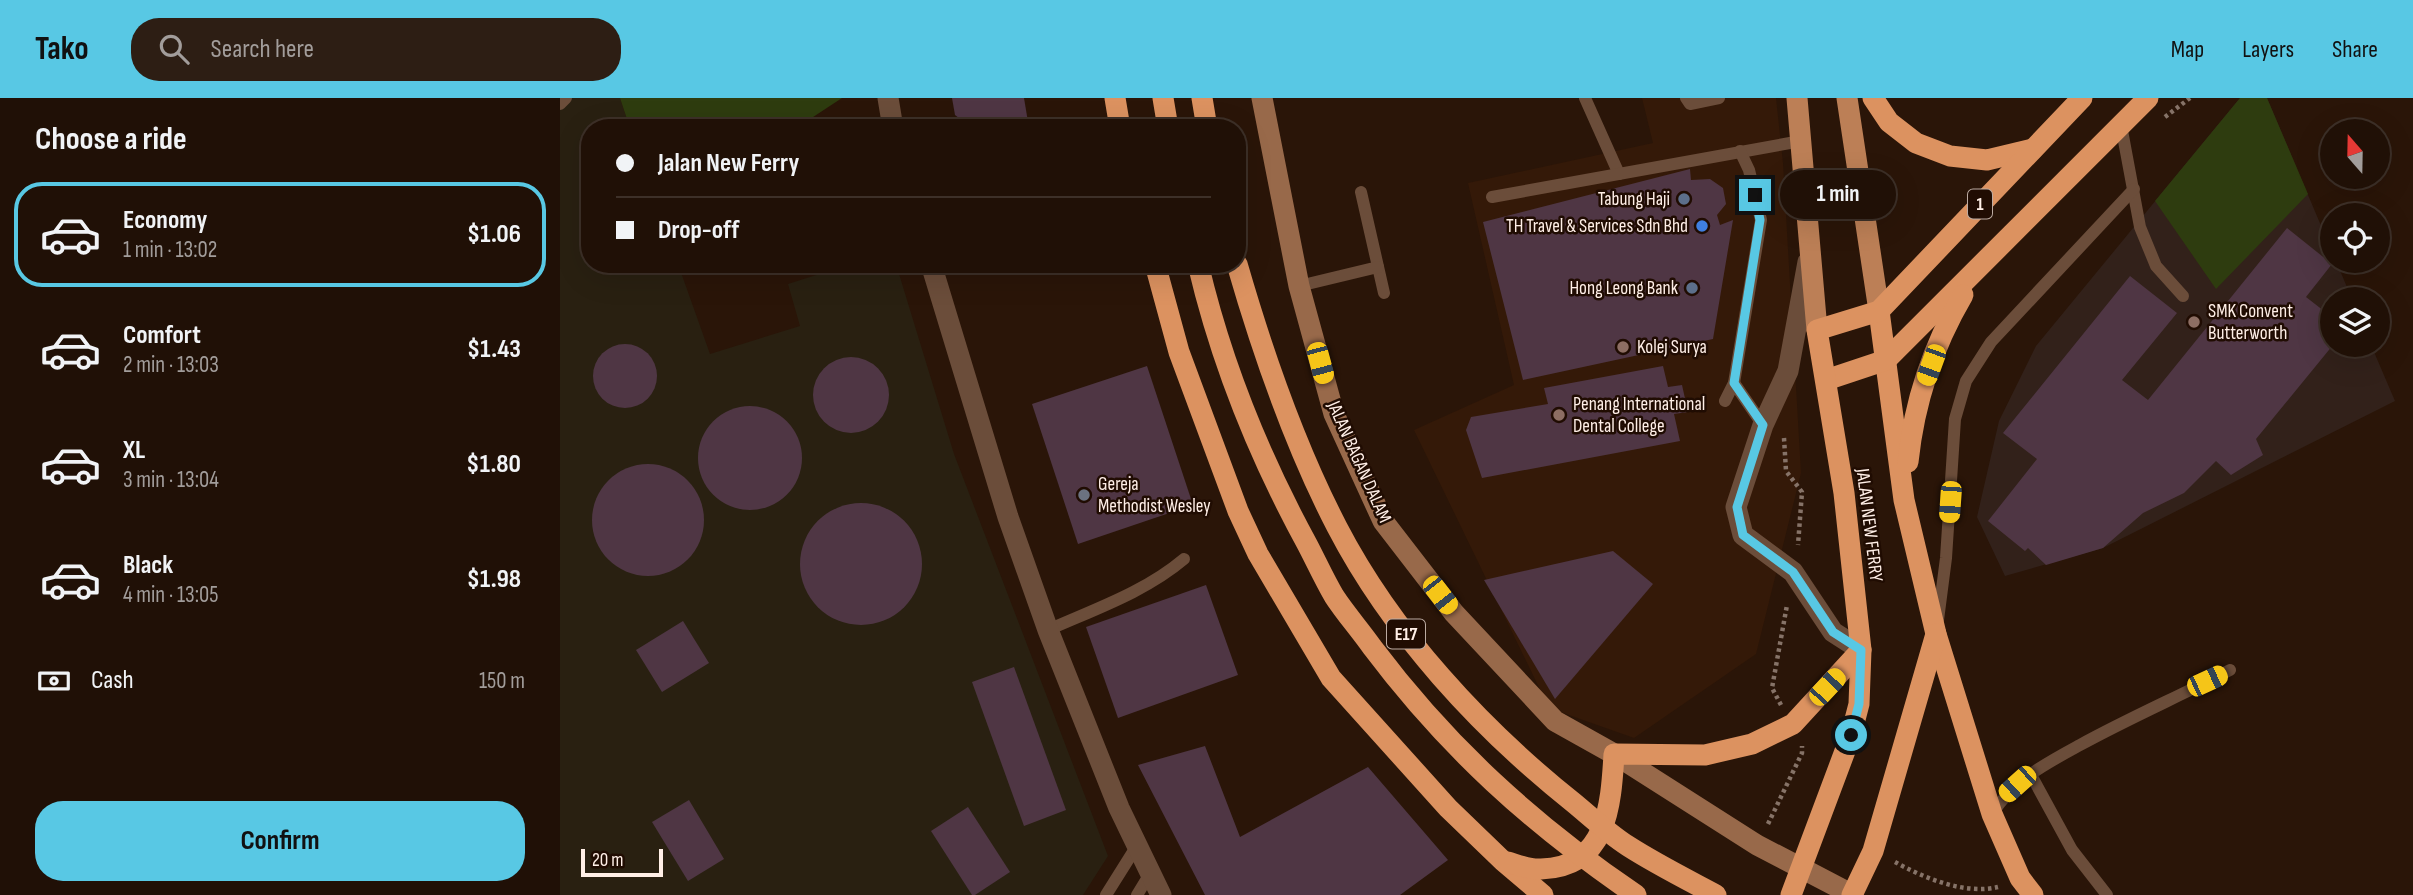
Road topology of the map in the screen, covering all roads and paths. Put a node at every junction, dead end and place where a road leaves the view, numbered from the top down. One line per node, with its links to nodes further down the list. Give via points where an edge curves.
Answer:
1 (566, 98): 15 (lane)
2 (888, 98): 16 (street)
3 (1115, 98): 17 (highway)
4 (1163, 98): 18 (highway)
5 (1202, 98): 19 (highway)
6 (1262, 98): 35 (street, JALAN BAGAN DALAM)
7 (1585, 98): 24 (lane)
8 (1686, 98): 9 (lane, via 1690,104)
9 (1719, 98)
10 (1797, 98): 21 (main road)
11 (1847, 98): 38 (main road)
12 (1873, 98): 22 (highway, via 1889,122 1916,143 1950,156 1987,160)
13 (2082, 98): 22 (highway, 1)
14 (2148, 98): 20 (highway, 1)
15 (560, 104)
16 (892, 119)
17 (1118, 119)
18 (1166, 119)
19 (1205, 119)
20 (2120, 125): 25 (lane); 30 (highway, 1)
21 (1801, 141): 23 (lane); 28 (main road)
22 (2033, 149): 38 (highway, 1)
23 (1740, 152): 24 (lane); 42 (lane, via 1749,170 1760,220)
24 (1619, 174): 27 (lane)
25 (2134, 190): 37 (lane, via 2140,227 2156,267); 48 (lane, via 1991,342 1966,381 1955,419)
26 (1361, 192): 29 (lane)
27 (1492, 197)
28 (1810, 249): 39 (main road); 44 (street, via 1788,371)
29 (1378, 267): 35 (lane); 36 (lane)
30 (1980, 267): 40 (highway, 1); 45 (highway, via 1944,326 1924,385 1911,437)
31 (934, 273): 47 (street, via 1008,517)
32 (1157, 273): 57 (highway, via 1179,352 1238,511 1276,586 1331,678 1448,808)
33 (1201, 273): 64 (highway, E17, bridge, via 1228,369 1276,487 1334,596 1408,695 1462,753 1578,856)
34 (1240, 273): 65 (highway, E17, bridge, via 1304,457 1338,528 1400,626 1527,766 1626,845)
35 (1299, 286): 52 (street, JALAN BAGAN DALAM, via 1334,414 1383,521 1454,613 1555,721)
36 (1384, 293)
37 (2183, 296)
38 (1879, 311): 39 (highway, 1); 40 (highway, JALAN NEW FERRY)
39 (1817, 330): 41 (highway, JALAN NEW FERRY)
40 (1886, 360): 41 (highway, 1); 45 (highway, JALAN NEW FERRY)
41 (1826, 380): 49 (highway, JALAN NEW FERRY)
42 (1734, 383): 43 (lane); 44 (lane)
43 (1726, 401)
44 (1763, 425): 49 (street, via 1737,507 1743,535 1793,572 1833,632)
45 (1904, 500): 48 (highway, JALAN NEW FERRY)
46 (1184, 559): 47 (lane, via 1143,588)
47 (1048, 630): 56 (street)
48 (1936, 635): 54 (highway); 67 (highway, JALAN NEW FERRY, via 1873,851)
49 (1861, 650): 52 (highway, via 1793,724 1752,744 1704,755); 58 (highway, JALAN NEW FERRY, via 1859,704 1851,735)
50 (2230, 670): 53 (lane, via 2122,721)
51 (1803, 738): 55 (path, via 1802,753)
52 (1614, 754): 57 (highway, via 1612,797 1605,824 1590,849 1570,865 1538,870); 58 (street, JALAN BAGAN DALAM)
53 (2030, 773): 54 (lane); 69 (lane, via 2072,850)
54 (1992, 814): 68 (highway, via 2020,878)
55 (1765, 831)
56 (1138, 845): 59 (street); 60 (lane)
57 (1503, 861): 63 (highway)
58 (1801, 868): 66 (highway, JALAN NEW FERRY); 67 (street, JALAN BAGAN DALAM)
59 (1151, 872): 61 (lane); 62 (street)
60 (1106, 895)
61 (1137, 895)
62 (1161, 895)
63 (1543, 895)
64 (1636, 895)
65 (1716, 895)
66 (1791, 895)
67 (1852, 895)
68 (2033, 895)
69 (2107, 895)

